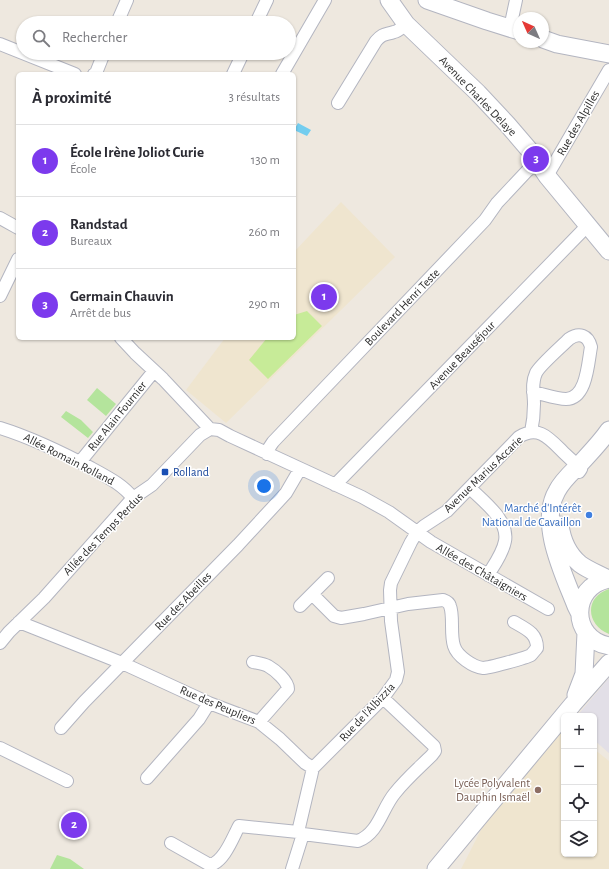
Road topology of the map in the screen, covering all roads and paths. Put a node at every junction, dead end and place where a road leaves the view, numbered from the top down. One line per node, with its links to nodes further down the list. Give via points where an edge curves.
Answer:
1 (127, 0): 9 (street)
2 (267, 0): 10 (street)
3 (324, 0): 15 (street)
4 (389, 0): 11 (street, Avenue Charles Delaye)
5 (407, 0): 11 (street, via 402,6)
6 (426, 0): 12 (street)
7 (516, 0): 8 (street)
8 (516, 12)
9 (120, 16)
10 (259, 16)
11 (402, 20): 27 (street, via 400,30 381,35 376,41); 28 (street, Avenue Charles Delaye, via 482,98)
12 (513, 29)
13 (549, 41): 17 (street)
14 (0, 44): 16 (street)
15 (296, 49)
16 (16, 50)
17 (609, 54)
18 (40, 60): 23 (street)
19 (101, 60): 24 (street)
20 (240, 60): 25 (street)
21 (290, 60): 26 (street)
22 (609, 70): 28 (street, Rue des Alpilles)
23 (70, 72)
24 (96, 72)
25 (234, 72)
26 (283, 72)
27 (338, 103)
28 (544, 171): 30 (street, Avenue Charles Delaye); 43 (street, Boulevard Henri Teste, via 531,168 527,171 486,220 273,442)
29 (0, 218): 31 (street)
30 (588, 225): 32 (street, Avenue Charles Delaye); 47 (street, Avenue Beauséjour)
31 (16, 227)
32 (609, 251)
33 (16, 263): 34 (street)
34 (0, 296)
35 (123, 340): 36 (street)
36 (154, 371): 39 (street); 44 (street, Rue Alain Fournier)
37 (532, 392): 37 (street, via 536,372 569,339 574,336 585,336 591,347 584,386 578,393 573,398 566,399); 41 (street, via 534,415)
38 (0, 428): 44 (street, Allée Romain Rolland, via 35,440)
39 (210, 429): 43 (street, via 218,430); 49 (street, Allée des Temps Perdus, via 200,435 152,485)
40 (609, 430): 45 (street)
41 (531, 432): 45 (street, Avenue Marius Accarie, via 549,438); 48 (street, Avenue Marius Accarie, via 519,437)
42 (609, 448): 50 (street, via 573,486)
43 (267, 454): 46 (street)
44 (80, 462): 49 (street, Allée Romain Rolland, via 116,481)
45 (578, 466): 50 (street, via 580,471 561,495); 59 (street, via 556,491 550,521 557,554)
46 (300, 469): 47 (street); 67 (street, Rue des Abeilles, via 286,493)
47 (335, 485): 51 (street, via 388,512)
48 (470, 488): 51 (street, Avenue Marius Accarie, via 447,511); 52 (street, via 502,521 506,534 502,549)
49 (133, 498): 60 (street, Allée des Temps Perdus, via 44,598)
50 (558, 511): 54 (street, via 561,531 571,554 580,564)
51 (417, 532): 52 (street, Allée des Châtaigniers); 57 (street, Rue de l'Albizzia, via 391,583)
52 (488, 575): 58 (street, Allée des Châtaigniers)
53 (328, 578): 55 (street)
54 (608, 579): 59 (street, via 595,584 585,594)
55 (312, 594): 56 (street); 57 (street, via 334,616 341,618)
56 (300, 606)
57 (390, 608): 61 (street, via 443,600 447,602 451,608 454,647 474,665 483,668 531,655 537,648 535,637); 69 (street, Rue de l'Albizzia, via 398,672 396,680)
58 (548, 609)
59 (579, 612): 63 (street)
60 (19, 622): 62 (street, Allée des Temps Perdus); 67 (street, Rue des Peupliers)
61 (514, 622)
62 (4, 630): 64 (street, Allée des Temps Perdus)
63 (586, 633): 65 (street, via 597,642); 71 (street, via 584,674)
64 (0, 643)
65 (609, 646)
66 (253, 662): 72 (street, via 268,666 288,685 288,689)
67 (122, 663): 70 (street, Rue des Peupliers); 73 (street, Rue des Abeilles)
68 (609, 663): 71 (street)
69 (383, 698): 75 (street, Rue de l'Albizzia); 78 (street, via 434,746 435,751 394,793 373,830 365,838 358,841)
70 (209, 703): 72 (street, Rue des Peupliers); 76 (street, via 199,719)
71 (573, 704): 81 (street)
72 (259, 722): 75 (street, Rue des Peupliers)
73 (61, 728)
74 (0, 748): 77 (street)
75 (313, 768): 78 (street)
76 (147, 778)
77 (67, 782)
78 (301, 833): 79 (street, via 239,826 221,858 210,865); 80 (street)
79 (171, 842)
80 (292, 869)
81 (436, 869)

